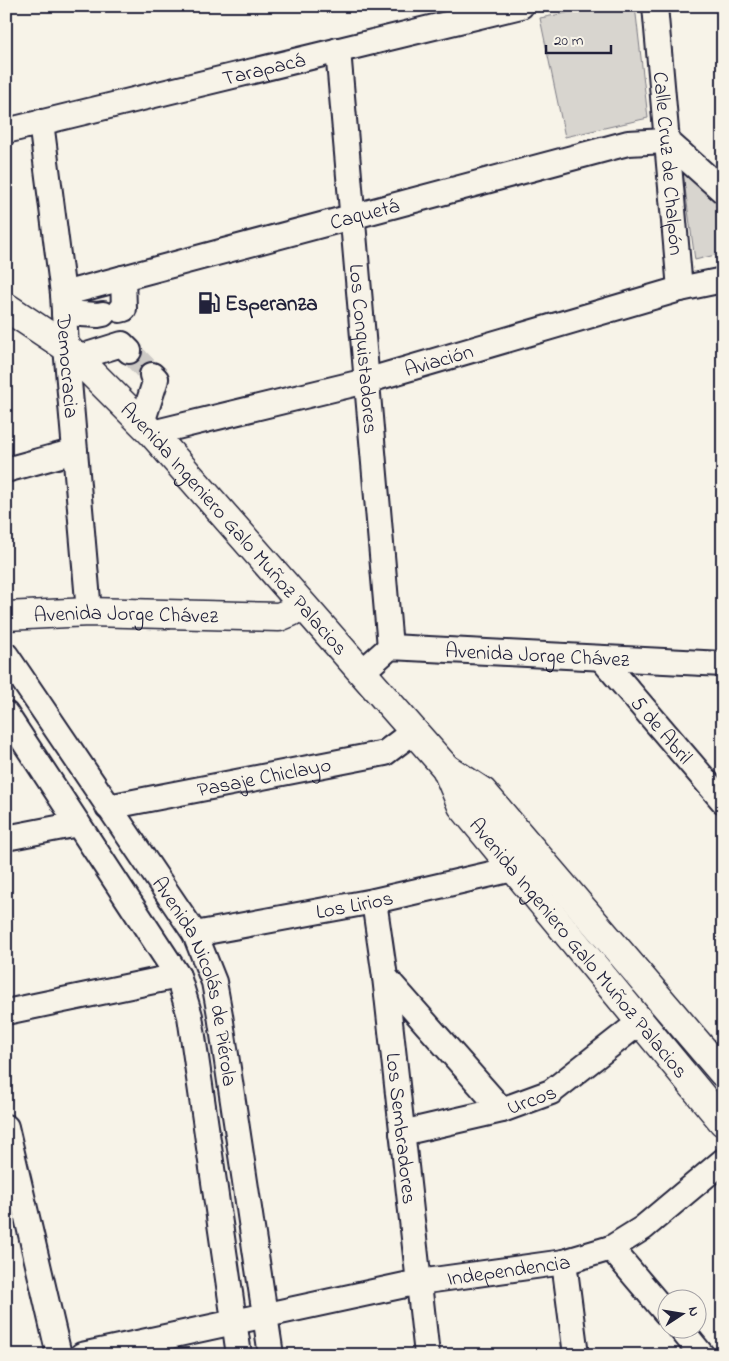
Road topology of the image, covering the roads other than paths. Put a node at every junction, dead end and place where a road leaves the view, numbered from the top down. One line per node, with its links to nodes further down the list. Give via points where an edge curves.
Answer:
1 (522, 6): 3 (street, Tarapacá)
2 (655, 6): 7 (street, Calle Cruz de Chalpón)
3 (449, 15): 4 (street, Tarapacá)
4 (338, 50): 5 (street, Tarapacá); 9 (street, Los Conquistadores)
5 (41, 122): 6 (street, Tarapacá); 13 (street, Democracia)
6 (6, 131)
7 (667, 141): 8 (street); 9 (street, Caquetá, via 628,143); 12 (street, Calle Cruz de Chalpón)
8 (723, 190)
9 (352, 215): 10 (street, Caquetá); 18 (street, Los Conquistadores)
10 (123, 278): 13 (street, Caquetá); 15 (street)
11 (723, 280): 12 (street, Aviación)
12 (680, 290): 18 (street, Aviación)
13 (63, 303): 15 (street, via 98,315); 16 (street, Democracia)
14 (6, 307): 16 (main road, Avenida Ingeniero Galo Muñoz Palacios)
15 (116, 311): 16 (street, via 126,347)
16 (72, 353): 19 (main road, Avenida Ingeniero Galo Muñoz Palacios); 20 (street, Democracia)
17 (152, 375): 19 (street, via 156,379)
18 (366, 381): 19 (street, Aviación); 25 (street, Los Conquistadores)
19 (147, 428): 22 (main road, Avenida Ingeniero Galo Muñoz Palacios)
20 (74, 451): 21 (street); 23 (street, Democracia)
21 (6, 470)
22 (301, 604): 23 (main road, Avenida Jorge Chávez, via 279,617); 29 (main road, Avenida Ingeniero Galo Muñoz Palacios)
23 (89, 612): 24 (main road, Avenida Jorge Chávez)
24 (6, 616)
25 (390, 647): 27 (street, Avenida Jorge Chávez); 29 (street)
26 (6, 655): 34 (street, Avenida Nicolás de Piérola)
27 (601, 658): 28 (street, Avenida Jorge Chávez); 33 (street, 5 de Abril)
28 (723, 664)
29 (362, 672): 31 (main road, Avenida Ingeniero Galo Muñoz Palacios)
30 (6, 714): 35 (street, Avenida Nicolás de Piérola)
31 (414, 731): 32 (main road, Avenida Ingeniero Galo Muñoz Palacios); 34 (street, Pasaje Chiclayo, via 385,752)
32 (446, 768): 37 (main road, Avenida Ingeniero Galo Muñoz Palacios, via 462,806); 44 (main road, Avenida Ingeniero Galo Muñoz Palacios, via 483,792)
33 (723, 801)
34 (108, 807): 39 (street, Avenida Nicolás de Piérola)
35 (78, 824): 36 (street); 40 (street, Avenida Nicolás de Piérola)
36 (6, 838)
37 (513, 869): 38 (street, Los Lirios); 43 (main road, Avenida Ingeniero Galo Muñoz Palacios)
38 (374, 901): 39 (street, Los Lirios); 41 (street, Los Sembradores)
39 (195, 934): 55 (street, Avenida Nicolás de Piérola, via 214,982)
40 (178, 976): 42 (street); 56 (street, Avenida Nicolás de Piérola, via 190,1016)
41 (385, 978): 45 (street); 48 (street, Los Sembradores)
42 (6, 1012)
43 (640, 1022): 45 (street, Urcos, via 551,1092); 46 (main road, Avenida Ingeniero Galo Muñoz Palacios)
44 (723, 1072)
45 (502, 1110): 48 (street, Urcos)
46 (723, 1122)
47 (6, 1127): 50 (street)
48 (402, 1133): 53 (street, Los Sembradores)
49 (723, 1161): 51 (street, Independencia, via 643,1228)
50 (13, 1190): 58 (street)
51 (611, 1248): 52 (street, Independencia); 54 (street)
52 (564, 1262): 53 (street, Independencia); 63 (street)
53 (419, 1282): 55 (street, Independencia); 62 (street, Los Sembradores)
54 (656, 1301)
55 (265, 1316): 56 (street, Independencia); 61 (street, Avenida Nicolás de Piérola)
56 (234, 1322): 59 (street, Independencia); 60 (street, Avenida Nicolás de Piérola)
57 (688, 1338): 64 (street)
58 (58, 1355)
59 (82, 1355)
60 (239, 1355)
61 (271, 1355)
62 (427, 1355)
63 (576, 1355)
64 (702, 1355)

